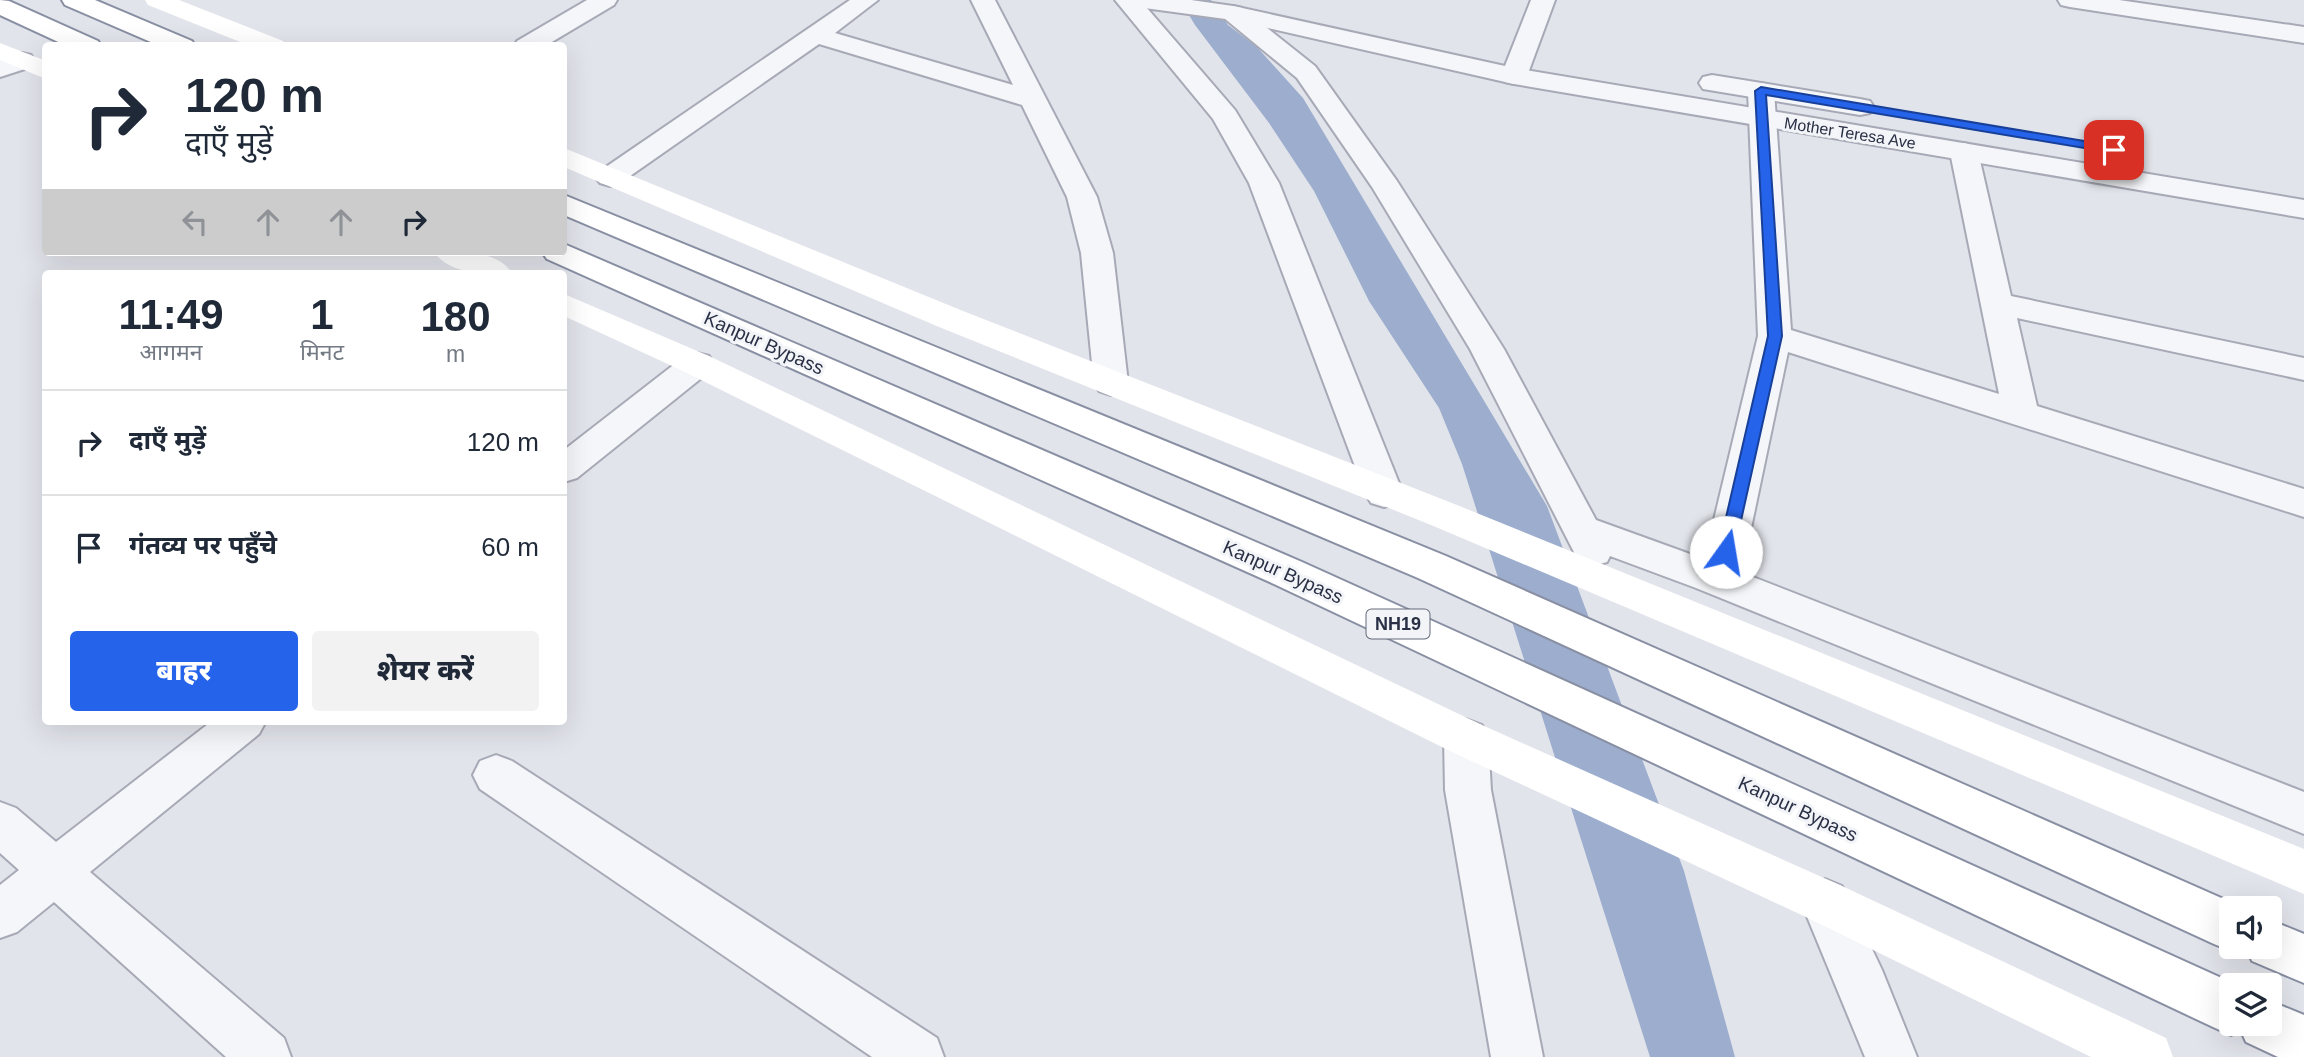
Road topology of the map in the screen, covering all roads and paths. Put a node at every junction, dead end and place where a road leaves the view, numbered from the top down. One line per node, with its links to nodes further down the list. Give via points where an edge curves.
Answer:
1 (74, 0): 16 (main road)
2 (157, 0): 17 (main road)
3 (605, 0): 18 (street)
4 (866, 0): 12 (street)
5 (983, 0): 22 (street)
6 (1277, 0): 14 (street)
7 (1543, 0): 20 (street)
8 (2070, 0): 13 (street)
9 (1140, 1): 11 (street, Mother Teresa Ave); 41 (street, via 1225,117 1264,183)
10 (0, 6): 15 (main road)
11 (1228, 9): 20 (street, Mother Teresa Ave); 43 (street, via 1306,72 1387,187 1487,349)
12 (816, 35): 22 (street); 27 (street)
13 (2304, 35)
14 (1454, 37)
15 (80, 42)
16 (174, 42)
17 (264, 42)
18 (533, 42)
19 (1495, 45): 20 (street)
20 (1528, 61): 23 (street, Mother Teresa Ave)
21 (1681, 77): 23 (street)
22 (1034, 100): 38 (street, via 1082,197 1097,253)
23 (1761, 104): 24 (street); 25 (street, Mother Teresa Ave); 35 (street)
24 (1883, 111)
25 (1964, 152): 29 (street, Mother Teresa Ave); 33 (street)
26 (567, 158): 27 (main road)
27 (610, 177): 38 (main road)
28 (567, 205): 55 (main road, via 1432,566)
29 (2304, 209)
30 (459, 256): 32 (main road)
31 (567, 256): 58 (main road, Kanpur Bypass / NH19, via 1288,573)
32 (489, 270)
33 (1996, 303): 37 (street); 39 (street)
34 (567, 304): 36 (main road)
35 (1775, 336): 39 (street); 44 (street, via 1726,552)
36 (697, 364): 40 (street); 47 (main road)
37 (2304, 369)
38 (1111, 383): 41 (main road)
39 (2021, 414): 42 (street)
40 (567, 467)
41 (1384, 493): 45 (main road)
42 (2304, 503)
43 (1582, 530): 44 (street); 45 (street)
44 (1710, 577): 49 (street)
45 (1597, 579): 52 (main road)
46 (239, 725): 51 (street)
47 (1466, 738): 53 (main road); 63 (street, via 1468,790)
48 (496, 775): 62 (street)
49 (2304, 813)
50 (0, 823): 51 (street)
51 (53, 872): 54 (street); 61 (street)
52 (2304, 872)
53 (1825, 902): 64 (street); 65 (main road)
54 (0, 915)
55 (2219, 922)
56 (2282, 949): 57 (main road)
57 (2304, 959)
58 (2219, 1003)
59 (2282, 1032): 60 (main road)
60 (2304, 1042)
61 (265, 1057)
62 (918, 1057)
63 (1517, 1057)
64 (1891, 1057)
65 (2147, 1057)

